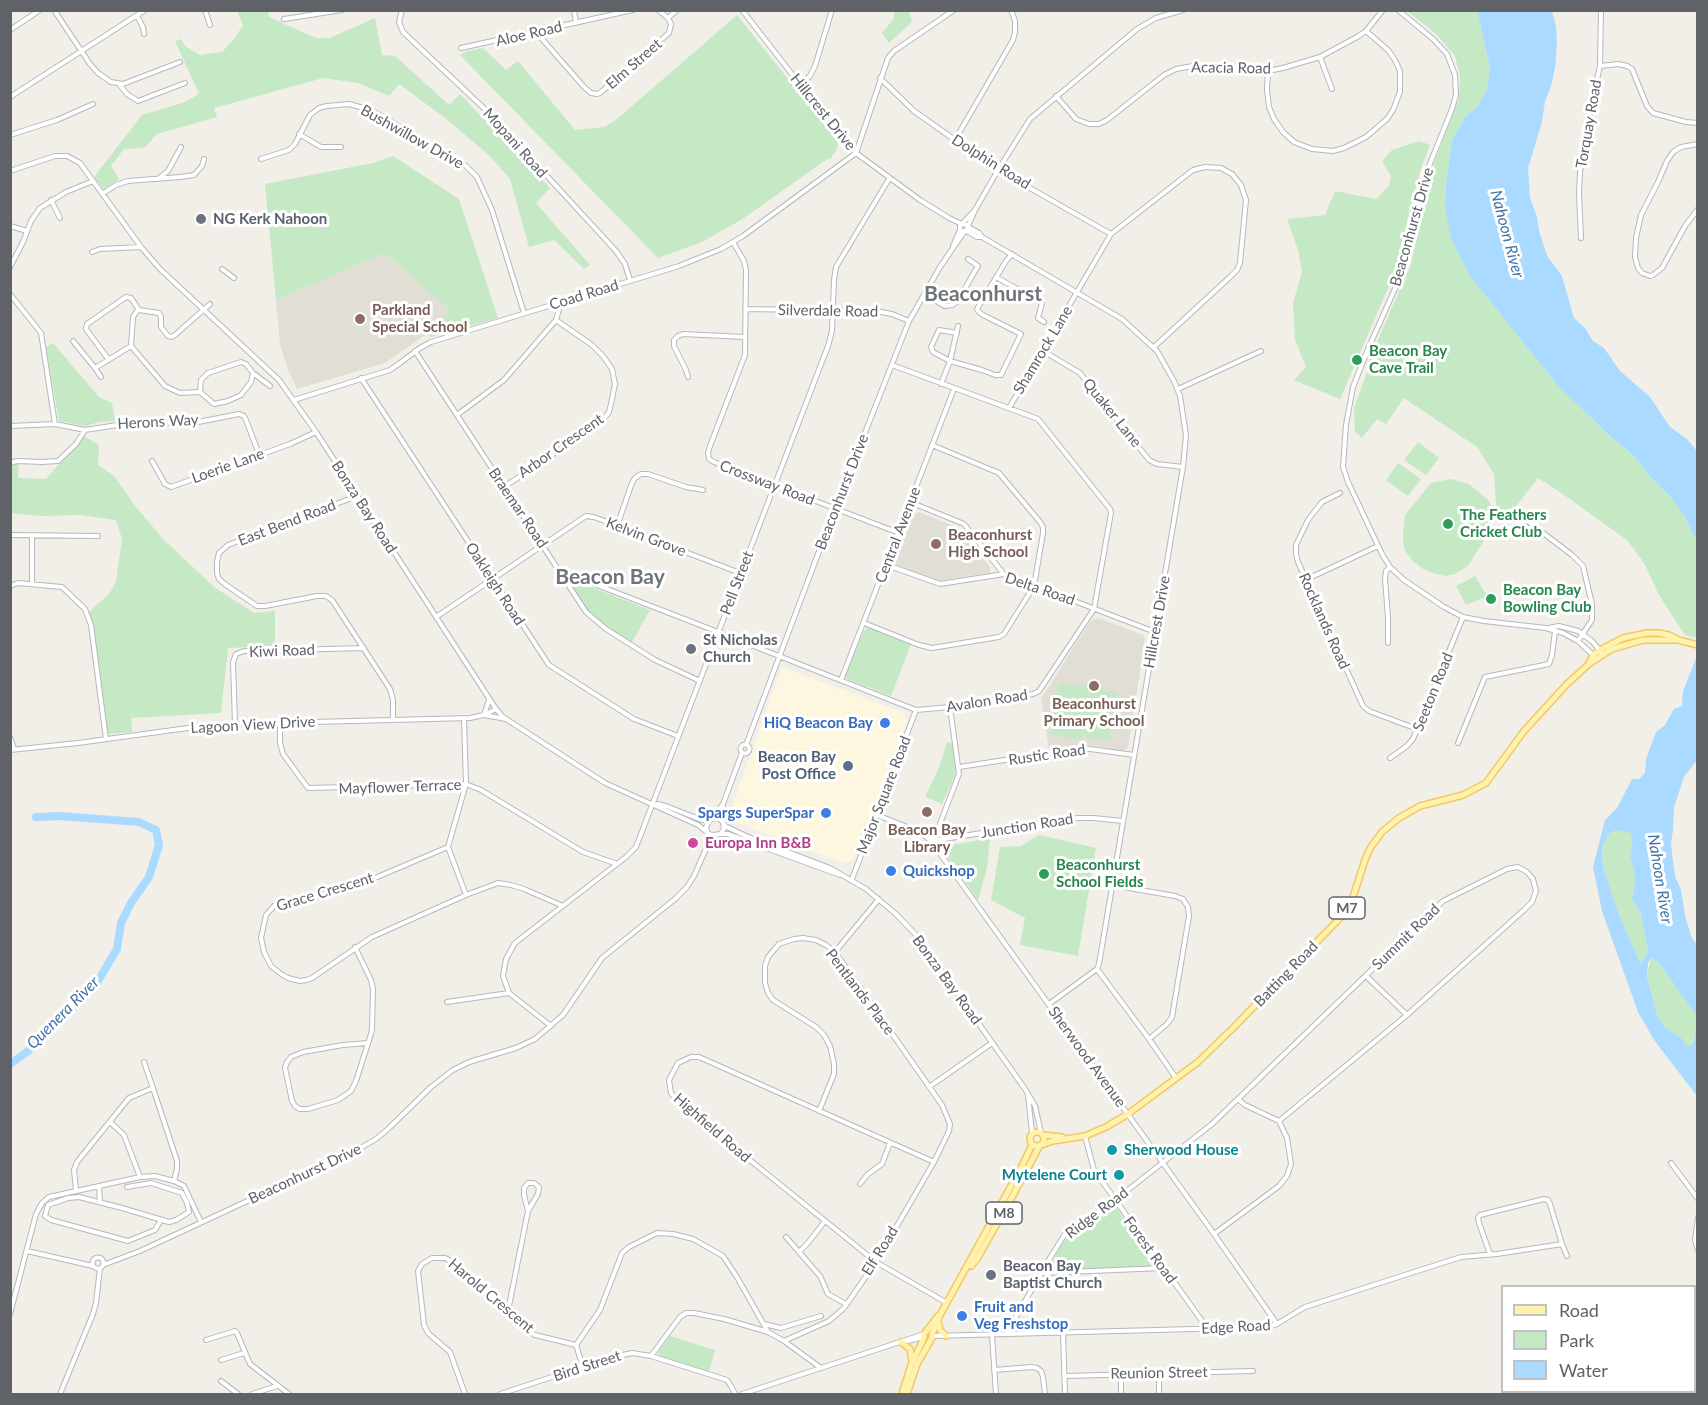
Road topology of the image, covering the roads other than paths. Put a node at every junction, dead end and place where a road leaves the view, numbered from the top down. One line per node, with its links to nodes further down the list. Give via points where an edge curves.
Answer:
1 (40, 10): 26 (street)
2 (54, 10): 31 (street)
3 (146, 10): 20 (street)
4 (205, 10): 25 (street)
5 (342, 10): 23 (street)
6 (574, 10): 24 (street)
7 (633, 10): 24 (street, Aloe Road)
8 (658, 10): 22 (street)
9 (677, 10): 22 (street)
10 (742, 10): 39 (street, Hillcrest Drive)
11 (832, 10): 39 (street, via 815,66)
12 (954, 10): 36 (street, via 894,51)
13 (1011, 10): 21 (street)
14 (1183, 10): 41 (street, via 1141,26)
15 (1383, 10): 27 (street, Acacia Road)
16 (1398, 10): 139 (street, Beaconhurst Drive, via 1447,54 1456,88 1452,109 1423,181 1402,273 1368,349 1349,404 1343,467)
17 (1601, 10): 34 (street, Torquay Road)
18 (402, 11): 77 (street, Mopani Road, via 399,22 403,32 489,113 616,251)
19 (1018, 11): 21 (street)
20 (137, 16): 29 (street); 31 (street)
21 (1014, 16): 47 (street, via 1015,32 1009,47)
22 (668, 18): 28 (street, Elm Street, via 669,33 597,94 584,87)
23 (284, 19)
24 (576, 23): 28 (street, Aloe Road)
25 (210, 25)
26 (10, 30)
27 (1366, 31): 32 (street, Acacia Road); 35 (street, via 1392,55 1400,71 1401,87 1387,119 1352,145 1333,152 1320,151 1289,138 1277,125 1269,107)
28 (536, 32): 30 (street, Aloe Road)
29 (144, 34)
30 (460, 48)
31 (81, 52): 38 (street, via 98,73); 42 (street)
32 (1320, 57): 35 (street, Acacia Road); 40 (street)
33 (180, 62): 38 (street)
34 (1600, 66): 44 (street, via 1619,64 1632,69 1647,106 1655,114); 67 (street, Torquay Road, via 1581,156)
35 (1268, 71): 41 (street, Acacia Road, via 1199,66 1176,69 1107,120 1094,125 1076,119)
36 (880, 78): 47 (street, Dolphin Road, via 914,111); 51 (street)
37 (185, 83): 38 (street, via 138,100)
38 (118, 84)
39 (800, 85): 51 (street, Hillcrest Drive)
40 (1332, 88)
41 (1056, 96): 54 (street, via 1025,125)
42 (10, 97)
43 (93, 104): 46 (street)
44 (1698, 123)
45 (299, 134): 50 (street, via 321,147); 53 (street, Bushwillow Drive, via 289,150); 87 (street, Bushwillow Drive, via 319,108 356,105 466,166 477,177 492,210)
46 (10, 135)
47 (955, 140): 54 (street, Dolphin Road)
48 (1698, 144): 61 (street, via 1673,152 1641,215 1635,257 1642,273 1650,276 1662,268)
49 (181, 147): 56 (street, via 167,173)
50 (341, 147)
51 (856, 153): 57 (street, Hillcrest Drive); 68 (street, Coad Road)
52 (204, 159): 56 (street, via 194,175)
53 (261, 159)
54 (998, 170): 64 (street, Beaconhurst Drive); 66 (street, Dolphin Road)
55 (10, 171): 58 (street, Bonza Bay Road, via 55,156 67,156 80,163)
56 (158, 179): 59 (street, via 128,181)
57 (889, 179): 64 (street, Hillcrest Drive); 86 (street, Pell Street, via 836,267)
58 (93, 181): 59 (street, Bonza Bay Road); 60 (street)
59 (102, 194): 69 (street, Bonza Bay Road)
60 (51, 200): 62 (street); 65 (street, via 36,213)
61 (1698, 209)
62 (60, 218)
63 (10, 226): 65 (street)
64 (964, 228): 71 (street, Hillcrest Drive); 80 (street, Beaconhurst Drive)
65 (27, 231): 73 (street)
66 (1111, 234): 78 (street, Shamrock Lane); 96 (street, via 1199,168 1227,171 1243,189 1246,206 1239,267)
67 (1581, 238)
68 (733, 242): 77 (street, Coad Road, via 698,259); 84 (street, via 746,266)
69 (141, 247): 70 (street); 83 (street, Bonza Bay Road)
70 (92, 252)
71 (1011, 254): 75 (street); 78 (street, Hillcrest Drive)
72 (968, 259): 80 (street, via 978,266 957,302 945,306)
73 (10, 267)
74 (222, 269): 76 (street)
75 (996, 277): 90 (street, via 1042,303 1038,318); 101 (street, via 978,310 1022,334 1002,374)
76 (234, 278)
77 (630, 280): 81 (street, Coad Road)
78 (1078, 292): 96 (street, Hillcrest Drive, via 1122,319); 98 (street, Shamrock Lane)
79 (10, 294): 116 (street, via 42,333)
80 (925, 295): 89 (street, Beaconhurst Drive)
81 (561, 302): 87 (street, Coad Road); 88 (street)
82 (210, 304): 83 (street)
83 (204, 309): 85 (street, via 171,337 161,327 159,313); 113 (street, Bonza Bay Road, via 273,374)
84 (745, 309): 86 (street, Silverdale Road); 93 (street)
85 (139, 310): 95 (street, via 133,317); 100 (street, via 126,297 87,324 87,331)
86 (833, 310): 89 (street, Silverdale Road, via 885,312); 125 (street, Pell Street, via 828,346)
87 (524, 313): 97 (street, Coad Road, via 431,342)
88 (556, 320): 115 (street, via 499,385); 126 (street, Arbor Crescent, via 592,345 614,373 609,412 602,421)
89 (909, 321): 102 (street, Beaconhurst Drive)
90 (1044, 322)
91 (958, 326): 92 (street)
92 (957, 333): 101 (street); 101 (street, via 939,330 931,346 933,352)
93 (745, 337): 106 (street, via 678,336 674,346); 125 (street, Crossway Road, via 743,360 708,456 711,461)
94 (73, 341): 103 (street)
95 (131, 346): 100 (street); 112 (street, via 165,386 180,393)
96 (1154, 347): 111 (street, Hillcrest Drive)
97 (415, 351): 107 (street, Coad Road, via 395,367); 115 (street, Braemar Road)
98 (1042, 351): 114 (street, Shamrock Lane); 124 (street, Quaker Lane, via 1080,373 1149,460)
99 (1261, 351): 111 (street)
100 (109, 360): 103 (street)
101 (950, 361): 108 (street)
102 (892, 365): 108 (street, Avalon Road); 131 (street, Beaconhurst Drive)
103 (95, 368): 105 (street)
104 (253, 373): 109 (street); 112 (street, via 251,382 237,398 214,404); 112 (street, via 241,362 215,370 202,378)
105 (101, 377)
106 (688, 377)
107 (361, 378): 113 (street, Coad Road); 145 (street, Oakleigh Road)
108 (941, 384): 110 (street, Avalon Road)
109 (270, 386)
110 (954, 389): 114 (street, Avalon Road); 120 (street, Central Avenue)
111 (1178, 389): 124 (street, Hillcrest Drive, via 1186,435)
112 (200, 392)
113 (294, 400): 119 (street, Bonza Bay Road)
114 (1009, 408): 150 (street, Avalon Road, via 1040,420 1110,509)
115 (457, 415): 126 (street, Braemar Road)
116 (55, 424): 117 (street); 118 (street)
117 (10, 426)
118 (85, 430): 121 (street, Herons Way, via 150,420 183,424 239,414 246,420); 123 (street, via 58,461)
119 (316, 432): 121 (street, Loerie Lane); 129 (street, Bonza Bay Road)
120 (932, 445): 130 (street, Central Avenue); 149 (street, via 999,473 1043,526)
121 (259, 454): 122 (street, Loerie Lane, via 171,487 165,484)
122 (152, 461)
123 (10, 463)
124 (1183, 467): 157 (street, Hillcrest Drive)
125 (774, 485): 131 (street, Crossway Road); 143 (street, Pell Street)
126 (504, 487): 138 (street, Braemar Road)
127 (703, 490): 133 (street, via 648,474 638,476)
128 (1340, 493): 146 (street, Rocklands Road, via 1318,506 1298,540 1296,556)
129 (357, 495): 151 (street, Bonza Bay Road); 162 (street, East Bend Road, via 228,545 219,553 217,573 225,585 257,606 317,596 329,598)
130 (910, 502): 134 (street, Central Avenue); 144 (street, via 964,524)
131 (836, 509): 134 (street, Crossway Road); 164 (street, Beaconhurst Drive)
132 (1517, 513): 158 (street, via 1583,566 1592,620)
133 (616, 526): 138 (street, Kelvin Grove, via 586,516); 143 (street, Kelvin Grove)
134 (899, 533): 140 (street, Central Avenue)
135 (10, 535): 136 (street)
136 (32, 536): 137 (street); 147 (street)
137 (98, 537)
138 (542, 545): 142 (street, Braemar Road); 145 (street, Kelvin Grove)
139 (1378, 546): 141 (street, Beaconhurst Drive); 146 (street)
140 (887, 565): 144 (street, Delta Road, via 940,584); 153 (street, Central Avenue)
141 (1390, 567): 152 (street, Beaconhurst Drive, via 1424,594); 160 (street, via 1385,578)
142 (561, 572): 156 (street, Avalon Road); 167 (street, Braemar Road, via 586,612 606,629 660,664)
143 (740, 573): 156 (street, Pell Street)
144 (1004, 574): 149 (street, Delta Road)
145 (492, 578): 151 (street, Kelvin Grove); 179 (street, Oakleigh Road, via 553,668 634,719)
146 (1305, 580): 178 (street, Rocklands Road, via 1363,706)
147 (32, 584): 148 (street); 181 (street, via 62,586 88,614)
148 (10, 586)
149 (1034, 586): 150 (street, Delta Road); 153 (street, via 999,637 932,648)
150 (1094, 609): 157 (street, Delta Road); 169 (street, Avalon Road, via 1039,691)
151 (436, 617): 168 (street, Bonza Bay Road)
152 (1463, 617): 154 (street, Beaconhurst Drive); 178 (street, Seeton Road)
153 (864, 623): 166 (street, Central Avenue)
154 (1546, 628): 155 (street, Beaconhurst Drive); 158 (street, Beaconhurst Drive, via 1562,626)
155 (1555, 631): 159 (street, Beaconhurst Drive); 182 (street, via 1549,663 1485,677)
156 (718, 632): 164 (street, Avalon Road); 167 (street, Pell Street)
157 (1155, 632): 184 (street, Hillcrest Drive)
158 (1583, 634): 159 (street); 163 (street, Beaconhurst Drive)
159 (1578, 641): 165 (street, Beaconhurst Drive)
160 (1388, 643)
161 (1695, 644): 163 (main road, via 1643,640)
162 (364, 648): 175 (street, East Bend Road, via 392,692); 177 (street, Kiwi Road, via 236,654)
163 (1601, 652): 165 (main road)
164 (779, 656): 166 (street, Avalon Road); 189 (street, Beaconhurst Drive)
165 (1595, 657): 219 (main road, Batting Road / M7, via 1545,706 1486,783 1463,795 1420,806 1382,832 1366,857 1349,905 1333,927 1198,1062)
166 (841, 680): 171 (street, Avalon Road)
167 (700, 681): 179 (street, Pell Street)
168 (488, 696): 170 (street, Bonza Bay Road); 172 (street)
169 (950, 707): 171 (street, Avalon Road); 186 (street)
170 (496, 709): 172 (street, Lagoon View Drive); 174 (street, Bonza Bay Road)
171 (916, 710): 190 (street, Major Square Road)
172 (484, 715): 173 (street, Lagoon View Drive); 174 (street)
173 (464, 718): 175 (street, Lagoon View Drive); 187 (street)
174 (506, 719): 188 (street, Bonza Bay Road, via 605,783)
175 (393, 720): 176 (street, Lagoon View Drive)
176 (280, 723): 177 (street, Lagoon View Drive); 187 (street, Mayflower Terrace, via 283,754 308,788)
177 (235, 724): 181 (street, Lagoon View Drive)
178 (1418, 729): 185 (street, Seeton Road, via 1412,741)
179 (678, 736): 188 (street, Pell Street)
180 (10, 737): 183 (street)
181 (106, 739): 183 (street, Lagoon View Drive)
182 (1458, 743)
183 (12, 749)
184 (1134, 755): 186 (street, Rustic Road, via 1083,748); 193 (street, Hillcrest Drive)
185 (1390, 758)
186 (959, 768): 197 (street, via 941,823)
187 (466, 784): 199 (street); 200 (street, Mayflower Terrace, via 583,852)
188 (653, 803): 192 (street, Bonza Bay Road); 195 (street, Bonza Bay Road); 200 (street, Pell Street, via 636,847)
189 (723, 804): 191 (street); 194 (street)
190 (877, 815): 197 (street, Sherwood Avenue); 201 (street, Major Square Road)
191 (712, 818): 192 (street); 194 (street)
192 (707, 821): 195 (street)
193 (1123, 821): 197 (street, Junction Road, via 1078,818); 202 (street, Hillcrest Drive)
194 (723, 822): 196 (street); 201 (street, Bonza Bay Road, via 729,829)
195 (708, 833): 196 (street); 198 (street, Beaconhurst Drive)
196 (719, 834): 198 (street, Beaconhurst Drive); 201 (street, Bonza Bay Road)
197 (931, 840): 212 (street, Sherwood Avenue)
198 (709, 842): 214 (street, Beaconhurst Drive, via 687,887 602,958 567,1010)
199 (448, 847): 203 (street); 206 (street, Grace Crescent, via 356,885 280,903 270,909 261,938 271,966 294,980 312,978)
200 (617, 864): 205 (street, Pell Street)
201 (852, 879): 204 (street, Bonza Bay Road)
202 (1112, 885): 208 (street, Hillcrest Drive); 215 (street, via 1175,896 1183,899 1188,908 1172,1017)
203 (466, 895): 205 (street, Grace Crescent, via 503,883); 206 (street, Grace Crescent)
204 (879, 898): 207 (street); 217 (street, Bonza Bay Road, via 916,935)
205 (564, 906): 210 (street, Pell Street, via 511,948 503,972)
206 (355, 947): 216 (street, via 373,989)
207 (835, 952): 220 (street, Pentlands Place); 224 (street, Pentlands Place, via 816,940 794,939 779,944 765,962 765,983 770,996 816,1027 830,1046 834,1074)
208 (1096, 969): 212 (street); 215 (street)
209 (1366, 976): 213 (street); 213 (street, Summit Road, via 1446,899 1507,869 1518,867 1527,872 1535,887 1532,902); 223 (street, Summit Road)
210 (509, 993): 211 (street); 214 (street)
211 (447, 1002)
212 (1049, 1004): 225 (street, Sherwood Avenue)
213 (1407, 1015): 226 (street, Summit Road)
214 (551, 1026): 252 (street, Beaconhurst Drive, via 521,1046 453,1070 431,1086 388,1130 357,1150)
215 (1149, 1039): 219 (street)
216 (368, 1043): 216 (street, via 348,1094 308,1108 295,1106 285,1068 291,1057)
217 (992, 1043): 220 (street); 222 (street, Bonza Bay Road)
218 (144, 1062): 221 (street)
219 (1176, 1079): 225 (main road, Batting Road / M7)
220 (929, 1087): 228 (street, Pentlands Place, via 948,1117)
221 (153, 1088): 227 (street, via 129,1098); 240 (street, via 177,1161)
222 (1028, 1095): 229 (street, Bonza Bay Road); 230 (street, Bonza Bay Road)
223 (1238, 1100): 226 (street); 237 (street, Summit Road)
224 (819, 1111): 233 (street, Highfield Road); 251 (street, Highfield Road, via 699,1057 678,1063 669,1080 670,1093 678,1102)
225 (1128, 1114): 231 (main road, Batting Road / M7); 237 (street, Sherwood Avenue)
226 (1279, 1121): 253 (street, via 1292,1160 1285,1180)
227 (110, 1122): 239 (street, via 124,1135); 244 (street, via 75,1165)
228 (949, 1132): 236 (street, Elf Road)
229 (1032, 1133): 230 (main road); 234 (main road)
230 (1042, 1134): 232 (main road, Batting Road); 235 (main road, via 1045,1139)
231 (1085, 1136): 232 (main road, Batting Road / M7); 246 (street, Forest Road, via 1094,1170)
232 (1076, 1137): 235 (main road, Batting Road)
233 (890, 1143): 236 (street, Highfield Road); 241 (street, via 882,1164)
234 (1032, 1145): 235 (main road); 265 (main road, M8)
235 (1040, 1146): 265 (main road, M8)
236 (934, 1162): 261 (street, Elf Road)
237 (1163, 1163): 246 (street, Ridge Road); 253 (street, Sherwood Avenue)
238 (1671, 1163): 245 (street)
239 (140, 1177): 240 (street); 242 (street)
240 (174, 1181): 252 (street, via 187,1190)
241 (860, 1185)
242 (99, 1186): 244 (street); 247 (street)
243 (127, 1187): 250 (street, via 151,1183 182,1193 188,1213 173,1222)
244 (76, 1190): 257 (street, via 54,1195 42,1203)
245 (1698, 1199)
246 (1115, 1200): 263 (street, Forest Road); 264 (street, Ridge Road, via 1065,1234)
247 (100, 1202): 250 (street); 250 (street, via 68,1198 48,1205 45,1216 128,1241 155,1230)
248 (528, 1211): 248 (street, via 524,1191 531,1182 539,1190); 268 (street)
249 (1698, 1218): 256 (street)
250 (161, 1220)
251 (825, 1221): 258 (street); 261 (street, Highfield Road)
252 (201, 1222): 262 (street, Beaconhurst Drive, via 129,1256)
253 (1215, 1234): 273 (street, Sherwood Avenue)
254 (786, 1237): 258 (street)
255 (1562, 1244): 259 (street, Edge Road); 259 (street, via 1549,1202 1542,1199 1480,1215); 260 (street)
256 (1698, 1250)
257 (27, 1251): 262 (street, Beaconhurst Drive); 269 (street)
258 (799, 1252): 267 (street, via 820,1276 828,1294)
259 (1490, 1254): 273 (street, Edge Road, via 1461,1257 1305,1307)
260 (1567, 1256)
261 (876, 1262): 266 (street, Highfield Road); 267 (street, Elf Road)
262 (98, 1265): 298 (street, via 96,1304)
263 (1163, 1268): 264 (street); 274 (street, Forest Road)
264 (1042, 1273): 277 (street, Ridge Road)
265 (963, 1276): 266 (main road, M8)
266 (947, 1303): 271 (main road, M8)
267 (846, 1304): 282 (street, Elf Road, via 829,1321)
268 (508, 1311): 284 (street, Harold Crescent, via 536,1335); 302 (street, Harold Crescent, via 450,1260 426,1260 418,1271 424,1325 450,1352)
269 (10, 1314)
270 (821, 1316): 272 (street, via 786,1327)
271 (939, 1317): 279 (main road, M8); 280 (main road, via 940,1330)
272 (763, 1324): 275 (street); 284 (street, via 723,1256 693,1239 657,1233 622,1253 600,1310)
273 (1277, 1324): 274 (street, Edge Road)
274 (1207, 1329): 276 (street, Edge Road)
275 (768, 1332): 282 (street); 286 (street, via 717,1317 686,1313)
276 (1063, 1332): 277 (street, Edge Road); 295 (street)
277 (1006, 1334): 278 (street, Edge Road)
278 (992, 1335): 280 (street, Edge Road); 291 (street)
279 (927, 1336): 280 (street, Edge Road); 283 (street, Edge Road); 288 (main road, M8); 307 (main road, M8)
280 (946, 1336)
281 (206, 1340): 285 (street, via 235,1331)
282 (784, 1341): 290 (street)
283 (903, 1342): 288 (main road, via 910,1349); 290 (street, Edge Road)
284 (576, 1345): 289 (street)
285 (244, 1353): 287 (street); 297 (street, via 250,1364)
286 (651, 1356): 289 (street, Bird Street, via 626,1354); 304 (street, Bird Street, via 727,1380)
287 (221, 1360)
288 (911, 1365): 306 (main road, M8)
289 (583, 1367): 303 (street, Bird Street)
290 (821, 1368): 305 (street, Edge Road)
291 (994, 1370): 308 (street); 309 (street, via 1037,1368 1043,1377)
292 (1254, 1371): 294 (street, Reunion Street)
293 (1121, 1374): 294 (street, Reunion Street); 295 (street, Reunion Street); 311 (street)
294 (1159, 1374): 312 (street)
295 (1065, 1376): 310 (street)
296 (221, 1381): 299 (street)
297 (278, 1385): 300 (street); 301 (street)
298 (60, 1395)
299 (238, 1395)
300 (252, 1395)
301 (290, 1395)
302 (465, 1395)
303 (500, 1395)
304 (735, 1395)
305 (742, 1395)
306 (902, 1395)
307 (907, 1395)
308 (996, 1395)
309 (1045, 1395)
310 (1065, 1395)
311 (1121, 1395)
312 (1159, 1395)

